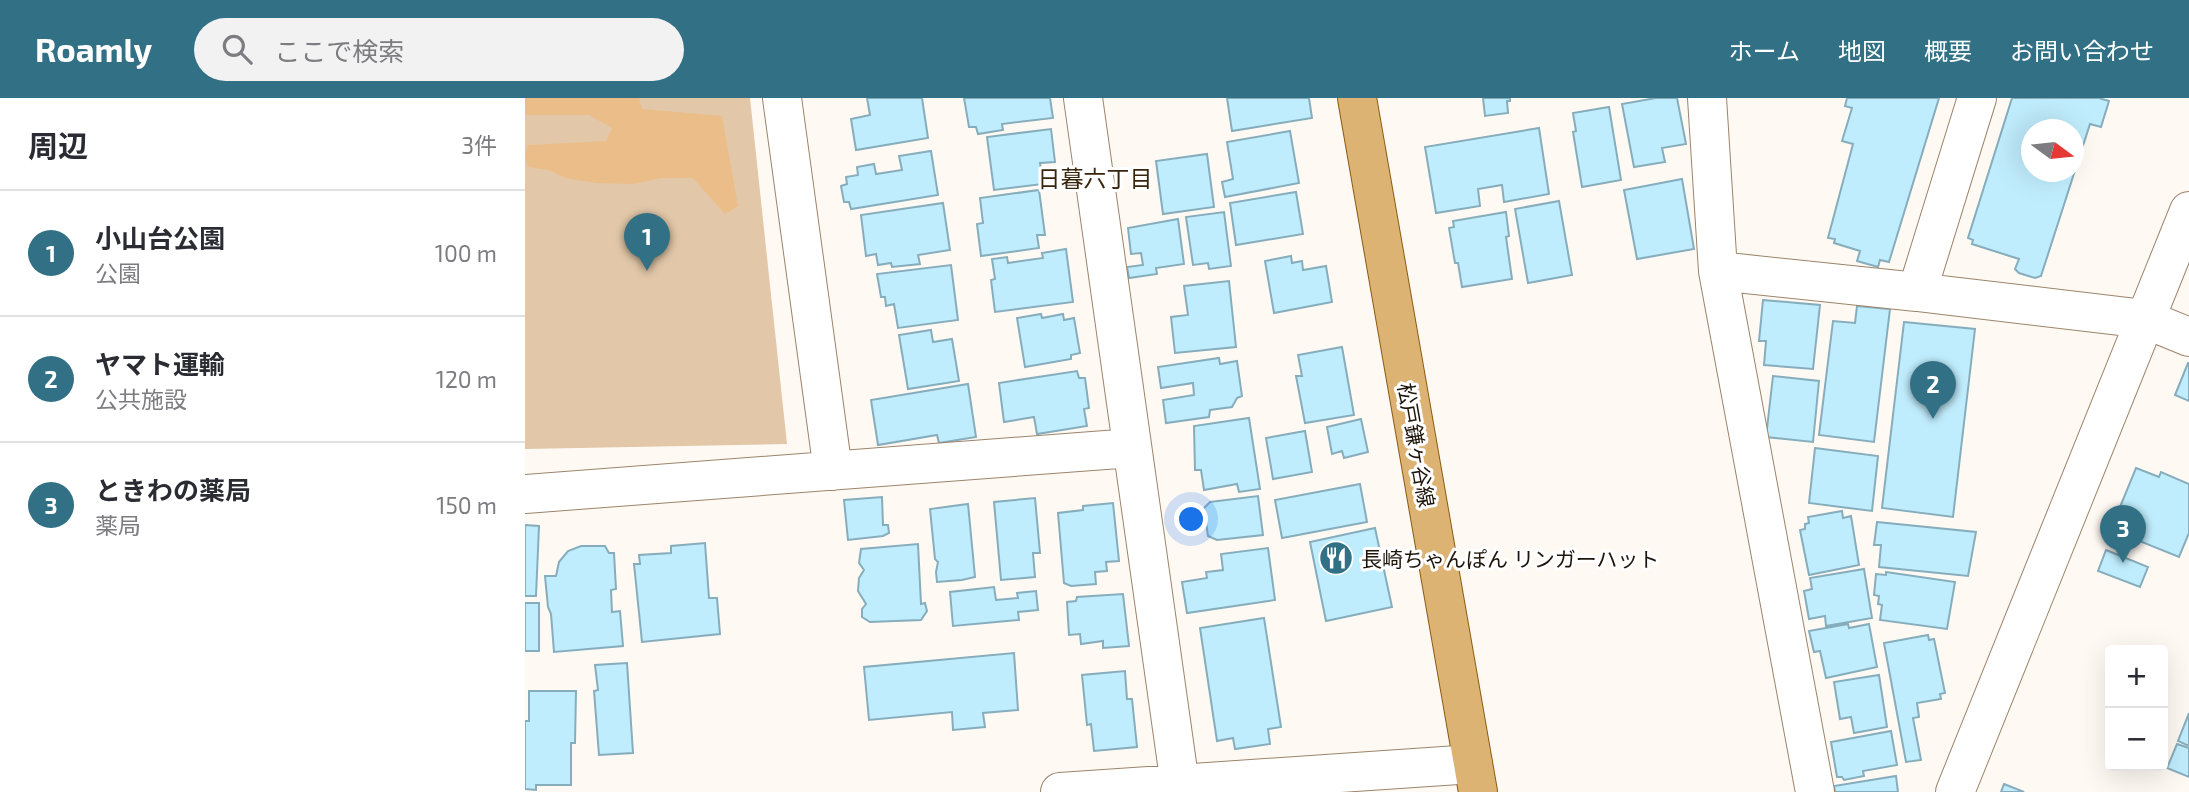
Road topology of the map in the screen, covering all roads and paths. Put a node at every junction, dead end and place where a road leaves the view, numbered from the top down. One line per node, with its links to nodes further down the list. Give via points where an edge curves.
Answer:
1 (782, 98): 12 (street)
2 (1083, 98): 11 (street)
3 (1357, 98): 14 (main road, 松戸鎌ヶ谷線)
4 (1707, 98): 7 (street)
5 (1977, 98): 8 (street)
6 (2189, 211): 9 (street)
7 (1718, 271): 8 (street); 17 (street)
8 (1917, 292): 9 (street)
9 (2145, 319): 10 (street); 18 (street)
10 (2189, 337)
11 (1132, 448): 12 (street); 15 (street)
12 (833, 471): 13 (street)
13 (525, 494)
14 (1475, 778): 15 (street)
15 (1180, 788): 16 (street)
16 (1060, 792)
17 (1815, 792)
18 (1955, 792)

